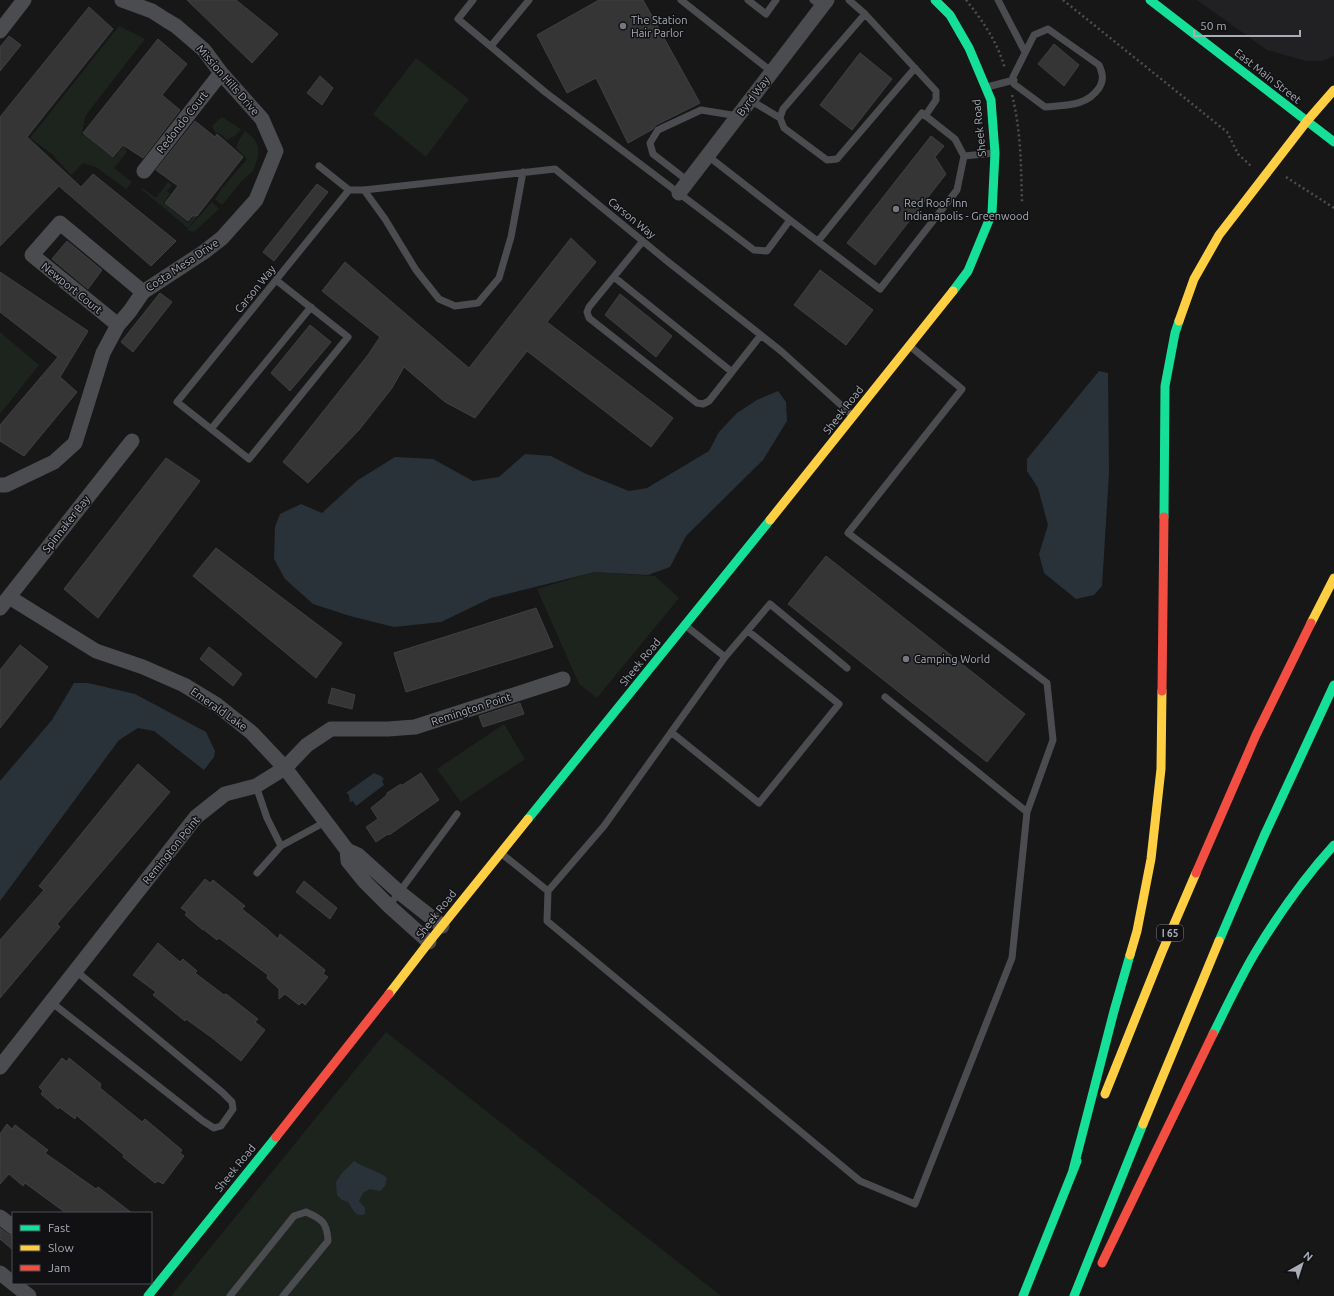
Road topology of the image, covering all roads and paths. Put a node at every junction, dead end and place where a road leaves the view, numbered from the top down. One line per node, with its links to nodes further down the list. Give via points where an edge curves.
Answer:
1 (24, 0): 15 (street)
2 (122, 0): 19 (street, Mission Hills Drive, via 152,12 176,26 204,50)
3 (473, 0): 16 (lane, via 458,19)
4 (529, 0): 16 (lane)
5 (748, 0): 6 (lane, via 766,14)
6 (776, 0)
7 (850, 0): 14 (lane)
8 (935, 0): 22 (main road, Sheek Road, via 950,15 969,48)
9 (1063, 0): 34 (path, via 1227,132 1238,154)
10 (1150, 0): 28 (main road, East Main Street)
11 (686, 1): 20 (lane)
12 (821, 2): 20 (street, Byrd Way)
13 (1000, 2): 17 (lane)
14 (865, 14): 18 (lane); 27 (lane, via 783,109)
15 (0, 31)
16 (491, 46): 39 (lane, via 545,92)
17 (1025, 52): 21 (lane, via 1013,76); 21 (lane, via 1034,35 1048,29 1099,65 1103,74 1101,85 1094,95 1082,102 1045,106 1014,84)
18 (915, 68): 26 (lane, via 936,91 936,100); 27 (lane, via 837,159 827,160 784,128)
19 (220, 72): 30 (street, Mission Hills Drive, via 262,119); 36 (street, Redondo Court)
20 (772, 72): 24 (street, Byrd Way)
21 (1014, 80): 22 (lane)
22 (985, 87): 31 (main road, Sheek Road, via 991,100)
23 (1334, 90): 28 (main road)
24 (750, 100): 25 (street, Byrd Way); 27 (lane)
25 (738, 116): 32 (street, Byrd Way); 39 (lane, via 701,110 658,130 650,143 653,154)
26 (926, 116): 33 (lane, via 955,139); 45 (lane, via 922,114)
27 (780, 118)
28 (1307, 121): 29 (main road, East Main Street); 86 (main road, via 1220,236 1194,279 1175,333 1165,386 1161,768 1151,859 1137,931)
29 (1334, 142)
30 (276, 151): 48 (street, Costa Mesa Drive, via 256,200 222,238)
31 (995, 153): 33 (lane); 52 (main road, Sheek Road, via 992,213 968,271)
32 (708, 156): 39 (street, Byrd Way); 43 (lane)
33 (964, 156): 45 (lane, via 957,190 880,289)
34 (1250, 165)
35 (319, 166): 40 (lane)
36 (144, 171)
37 (523, 172): 41 (lane, Carson Way); 41 (lane, via 511,237 500,278 478,303 455,306 439,299 416,270); 44 (lane, Carson Way, via 555,169)
38 (1281, 174): 42 (path)
39 (684, 187): 43 (lane, via 754,250 767,250)
40 (349, 190): 41 (lane, Carson Way); 47 (lane, Carson Way)
41 (364, 190)
42 (1334, 208)
43 (790, 220): 45 (lane)
44 (643, 241): 46 (lane); 51 (lane, Carson Way)
45 (818, 241)
46 (614, 277): 53 (lane); 53 (lane, via 589,307 589,318 697,403 709,401)
47 (276, 280): 49 (lane); 55 (lane, Carson Way, via 177,402)
48 (143, 292): 50 (street, Costa Mesa Drive); 50 (street, Newport Court, via 60,223 32,255)
49 (311, 307): 55 (lane); 55 (lane, via 348,337 249,459)
50 (118, 325): 57 (street, Costa Mesa Drive, via 103,353 75,443 54,462)
51 (761, 335): 53 (lane); 54 (lane, Carson Way)
52 (909, 345): 54 (main road, Sheek Road); 70 (lane, via 962,389 848,533 1047,683 1053,740)
53 (732, 372)
54 (853, 417): 60 (main road, Sheek Road)
55 (211, 429)
56 (132, 441): 59 (street, Spinnaker Bay)
57 (3, 485)
58 (1334, 578): 86 (main road, I 65, via 1256,735 1162,952)
59 (4, 602): 68 (street, Emerald Lake, via 96,651 143,667 184,685 217,705 252,732)
60 (685, 625): 62 (lane); 76 (main road, Sheek Road)
61 (748, 631): 62 (lane); 63 (lane, via 770,604); 67 (lane, via 839,704 759,803)
62 (725, 657): 67 (lane)
63 (847, 668)
64 (563, 679): 68 (street, Remington Point, via 415,727 331,729 307,745)
65 (1334, 685): 98 (main road, via 1297,761 1208,964)
66 (885, 697): 70 (lane)
67 (671, 732): 78 (lane, via 604,826)
68 (285, 768): 69 (street, Remington Point); 72 (street, Emerald Lake)
69 (256, 786): 74 (lane, via 267,818); 83 (street, Remington Point, via 225,794 196,817)
70 (1027, 812): 78 (lane, via 1012,958 915,1204 860,1181 547,921)
71 (458, 814): 79 (lane)
72 (325, 822): 74 (lane); 75 (street, Emerald Lake)
73 (1334, 845): 89 (main road, via 1287,904 1254,954)
74 (281, 846): 77 (lane)
75 (347, 850): 79 (street, Emerald Lake, via 358,855); 80 (street, Emerald Lake, via 348,861)
76 (500, 852): 78 (lane); 81 (main road, Sheek Road)
77 (257, 873)
78 (548, 890)
79 (399, 892): 80 (lane); 81 (street, Emerald Lake)
80 (389, 906): 82 (street, Emerald Lake)
81 (442, 926): 82 (main road, Sheek Road)
82 (429, 942): 94 (main road, Sheek Road, via 156,1290)
83 (76, 971): 84 (street, Remington Point); 84 (lane, via 222,1092 232,1102 233,1109 227,1120 214,1128 203,1122)
84 (51, 1002): 85 (street, Remington Point)
85 (0, 1067)
86 (1072, 1174): 97 (main road, I 65)
87 (0, 1217): 88 (street)
88 (12, 1226)
89 (1099, 1268)
90 (0, 1273): 91 (street)
91 (12, 1283)
92 (14, 1284): 93 (street)
93 (29, 1296)
94 (148, 1296)
95 (230, 1296): 96 (lane, via 294,1216 306,1212 320,1218 327,1229 328,1241)
96 (283, 1296)
97 (1023, 1296)
98 (1074, 1296)

